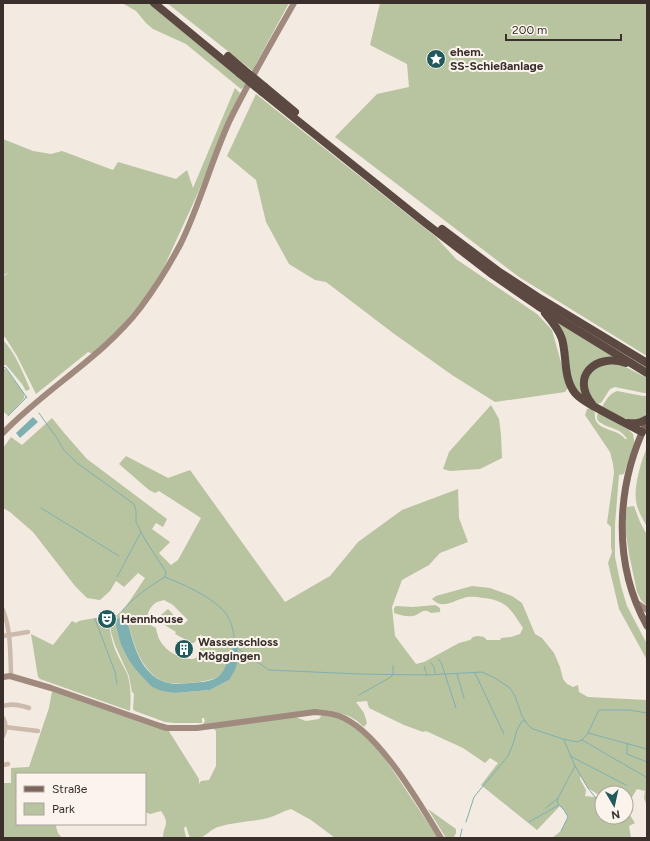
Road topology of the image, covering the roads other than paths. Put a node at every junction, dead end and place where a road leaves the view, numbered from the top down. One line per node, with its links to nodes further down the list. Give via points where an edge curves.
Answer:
1 (154, 3): 4 (highway)
2 (162, 3): 4 (highway)
3 (294, 3): 14 (street, via 229,122 181,242 141,307 97,353 34,403)
4 (241, 71): 5 (highway, bridge)
5 (264, 89): 6 (highway, via 424,222); 7 (highway, via 498,271)
6 (538, 306): 8 (highway); 10 (highway, via 558,330 562,339 572,389)
7 (647, 363)
8 (633, 365): 9 (highway); 10 (highway, via 623,361 605,360 590,369 586,374 584,387)
9 (647, 374)
10 (593, 406): 12 (highway)
11 (647, 421): 12 (highway, via 630,424); 13 (main road)
12 (624, 422): 13 (highway)
13 (642, 432): 15 (main road, via 627,479 622,514 625,564)
14 (3, 433)
15 (636, 602): 17 (street); 18 (main road)
16 (3, 610): 20 (street)
17 (647, 610)
18 (647, 626)
19 (28, 632): 20 (street)
20 (10, 635): 21 (street); 22 (street)
21 (3, 636)
22 (10, 676): 23 (street); 30 (street, via 167,728 197,728 315,712 339,716 354,724 377,746 406,783)
23 (3, 677)
24 (3, 706): 25 (street, via 17,704)
25 (29, 708)
26 (3, 718): 27 (street)
27 (5, 727): 28 (street); 29 (street)
28 (38, 731)
29 (3, 736)
30 (442, 838)

